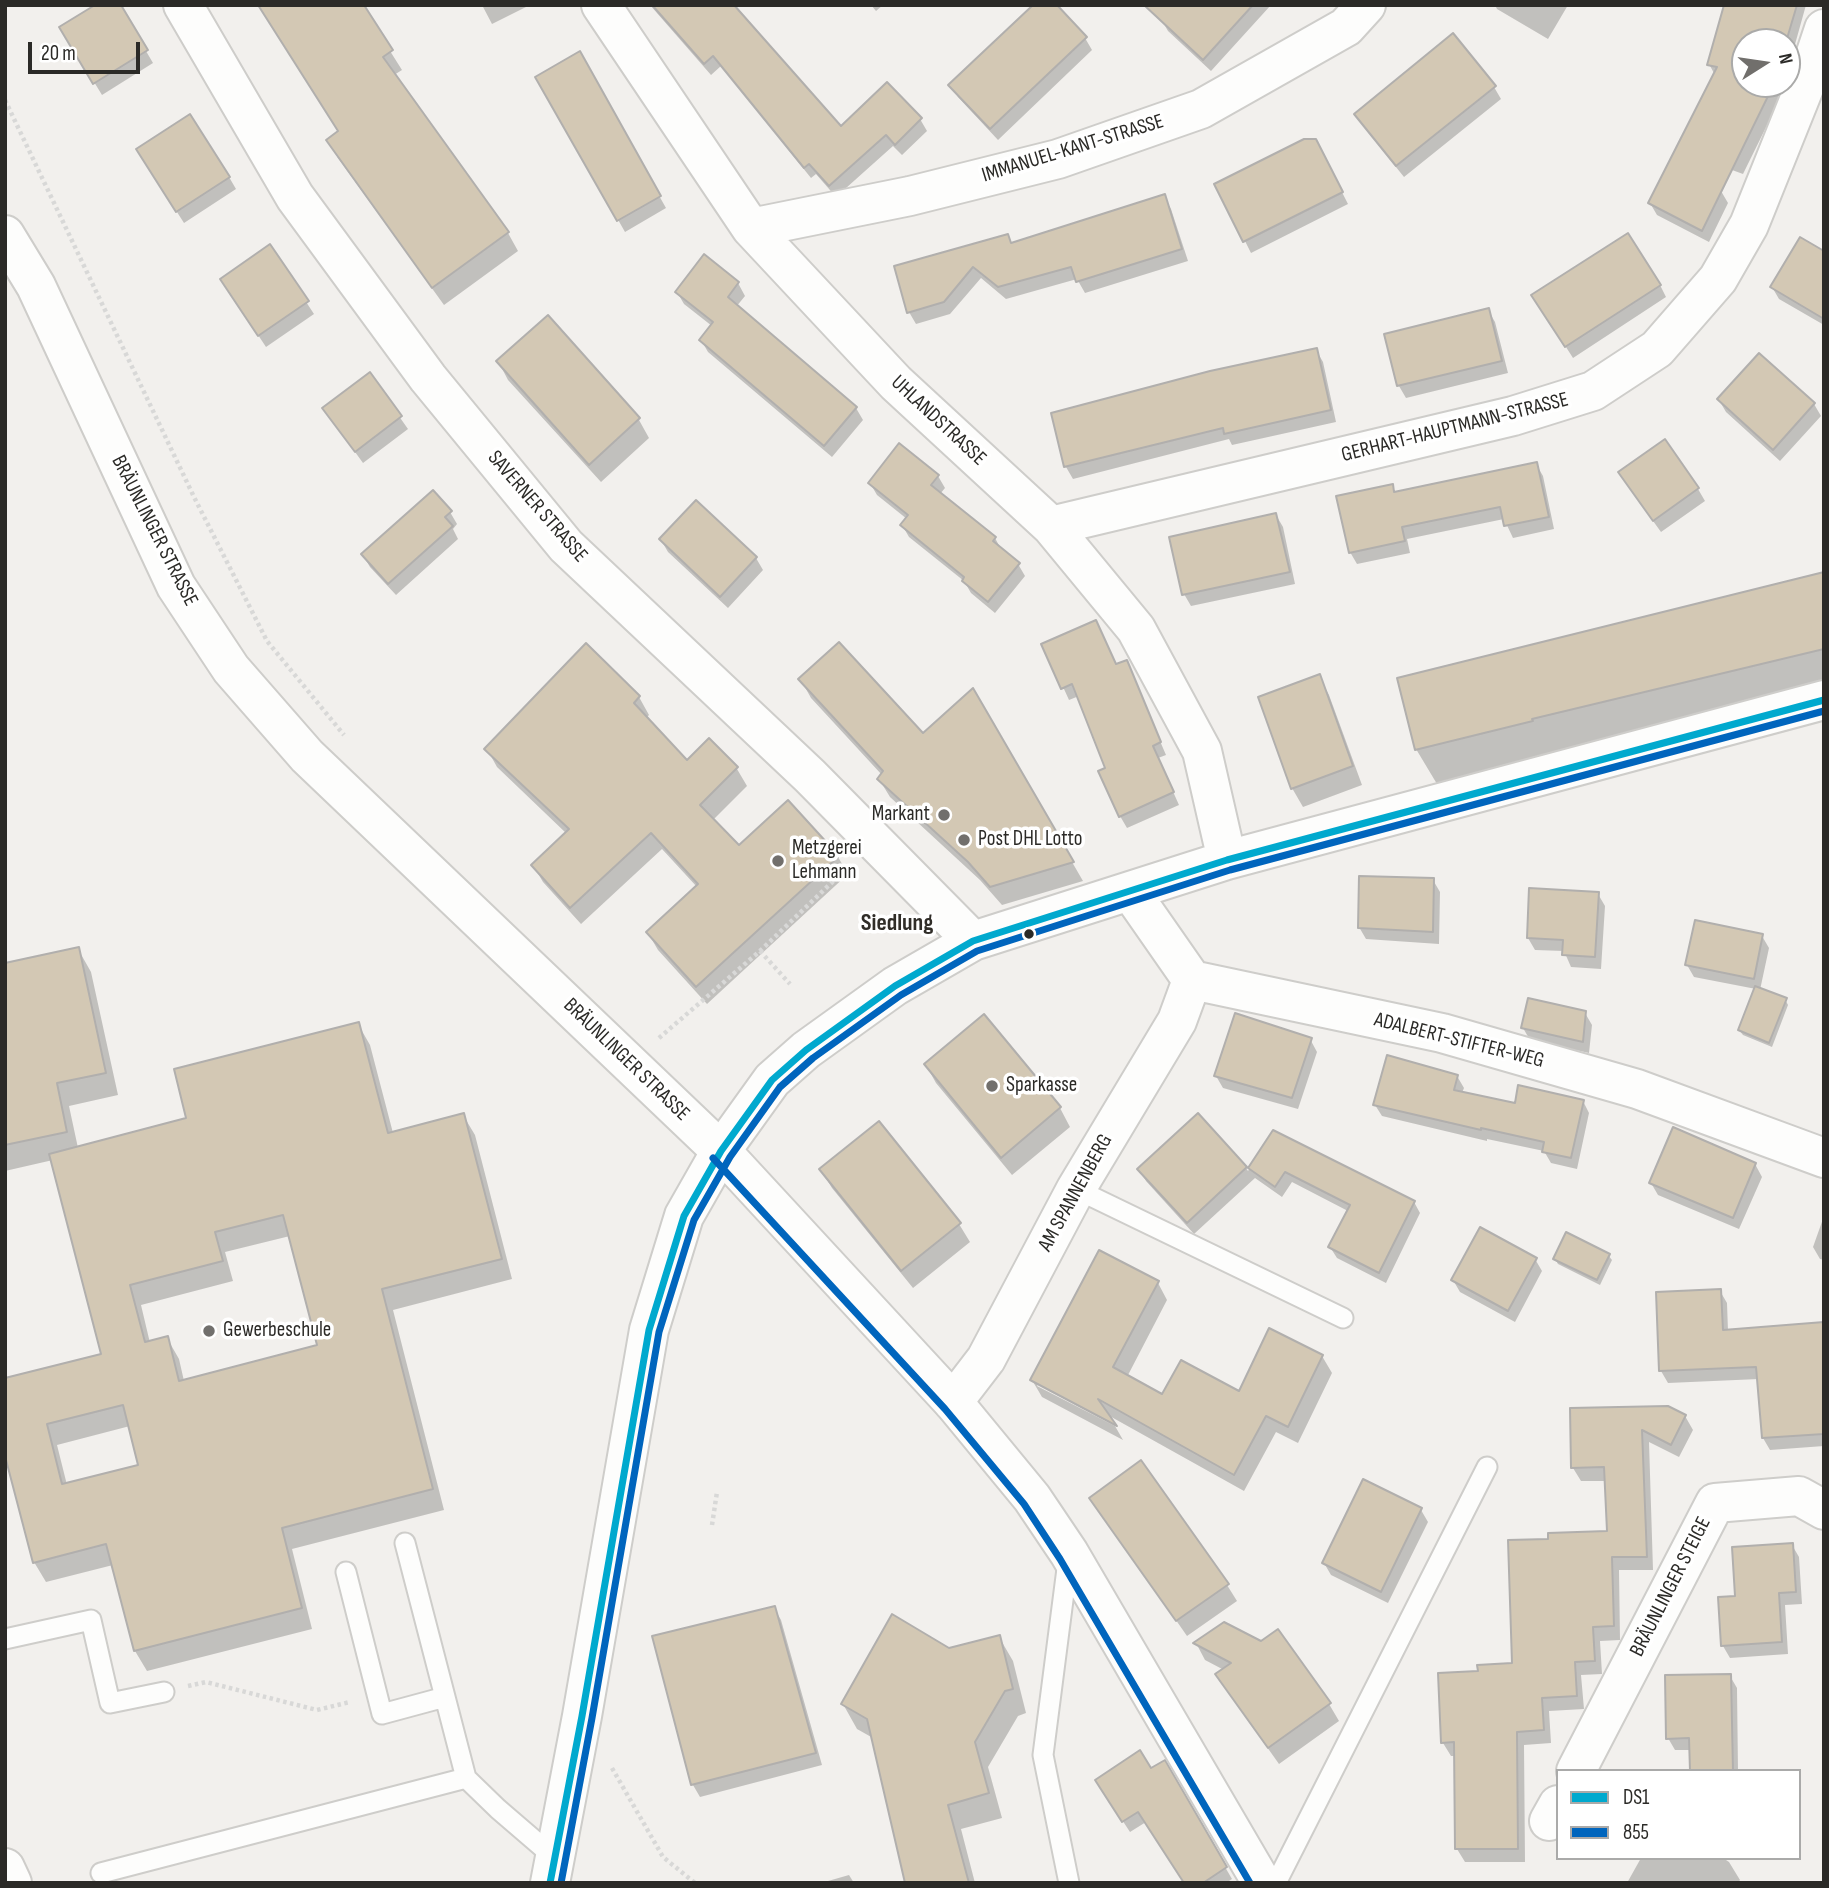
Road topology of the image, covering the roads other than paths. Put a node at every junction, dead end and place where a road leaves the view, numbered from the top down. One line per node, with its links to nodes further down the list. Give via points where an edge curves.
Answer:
1 (183, 5): 11 (street, SAVERNER STRASSE, via 295,197 428,378 557,535 810,776)
2 (601, 5): 5 (street, UHLANDSTRASSE)
3 (1366, 5): 5 (street, IMMANUEL-KANT-STRASSE, via 1346,27 1201,109 1058,159 910,196)
4 (1824, 29): 7 (street, GERHART-HAUPTMANN-STRASSE, via 1749,225 1718,279 1657,349 1593,391 1513,416)
5 (751, 228): 7 (street, UHLANDSTRASSE, via 896,383)
6 (5, 234): 13 (street, BRÄUNLINGER STRASSE, via 36,286 176,586 231,668 307,755)
7 (1051, 526): 9 (street, UHLANDSTRASSE, via 1136,629 1202,751)
8 (1824, 700): 9 (street)
9 (1227, 860): 10 (street)
10 (1130, 891): 11 (street); 12 (street)
11 (972, 942): 13 (street, via 895,986 806,1050 772,1080)
12 (1192, 981): 14 (street, ADALBERT-STIFTER-WEG, via 1442,1033 1637,1089); 15 (street, AM SPANNENBERG, via 1177,1021)
13 (721, 1151): 17 (street, BRÄUNLINGER STRASSE); 29 (street, via 684,1216 649,1329)
14 (1824, 1158)
15 (1076, 1189): 16 (lane); 17 (street, AM SPANNENBERG, via 986,1359)
16 (1343, 1318)
17 (953, 1402): 21 (street, BRÄUNLINGER STRASSE, via 1032,1498)
18 (1487, 1467): 34 (lane)
19 (1824, 1510): 26 (street, BRÄUNLINGER STEIGE, via 1799,1496 1715,1503)
20 (405, 1543): 25 (lane)
21 (1069, 1553): 32 (lane, via 1043,1755); 33 (street, BRÄUNLINGER STRASSE)
22 (346, 1572): 25 (lane, via 382,1714)
23 (5, 1639): 24 (lane, via 91,1620 110,1703)
24 (164, 1692)
25 (445, 1697): 27 (lane)
26 (1577, 1769)
27 (466, 1778): 29 (lane); 30 (lane)
28 (5, 1868): 31 (street)
29 (552, 1871)
30 (101, 1873)
31 (12, 1883)
32 (1069, 1883)
33 (1262, 1883)
34 (1276, 1883)

